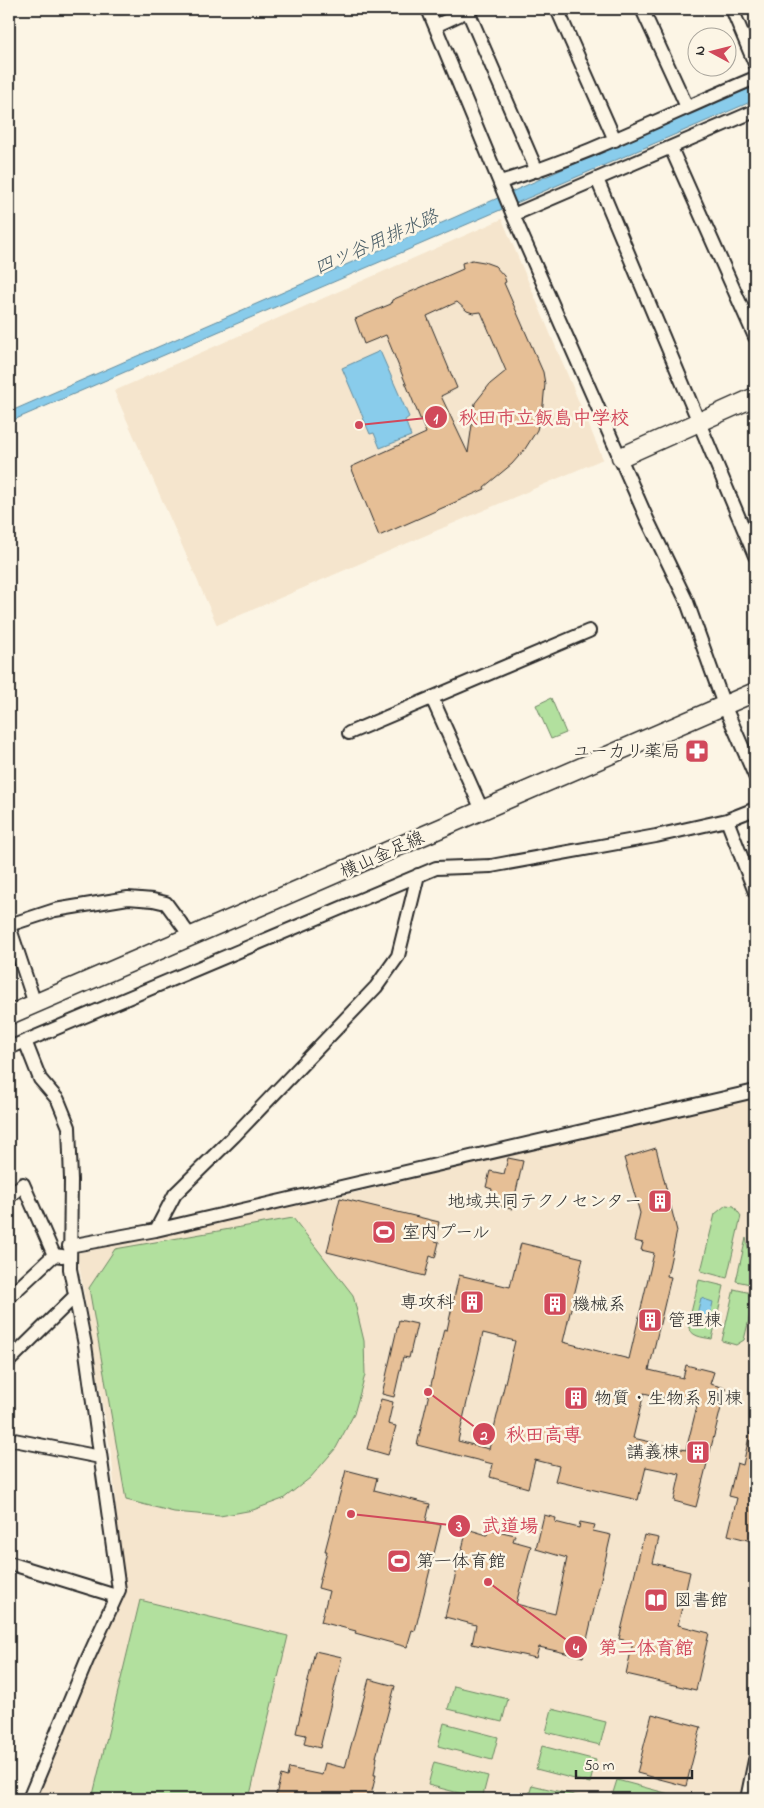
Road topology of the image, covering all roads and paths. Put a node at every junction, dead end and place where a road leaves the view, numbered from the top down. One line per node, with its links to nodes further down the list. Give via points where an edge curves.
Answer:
1 (428, 9): 6 (street)
2 (469, 9): 6 (street); 13 (street)
3 (557, 9): 11 (street)
4 (642, 9): 9 (street)
5 (732, 9): 7 (street)
6 (435, 26): 15 (street)
7 (755, 64)
8 (755, 78): 9 (street)
9 (686, 107): 11 (street)
10 (755, 111): 12 (street)
11 (615, 140): 13 (street)
12 (671, 148): 14 (street); 17 (street)
13 (537, 171): 15 (street)
14 (597, 179): 16 (street); 19 (street)
15 (502, 187): 16 (street)
16 (511, 211): 20 (street)
17 (755, 337)
18 (755, 397): 19 (street)
19 (699, 422): 20 (street); 21 (street)
20 (620, 457): 25 (street, via 687,602)
21 (755, 556)
22 (589, 631): 24 (street)
23 (755, 692): 25 (street, 横山金足線)
24 (432, 698): 26 (street); 29 (street)
25 (724, 705): 27 (street); 29 (street, 横山金足線)
26 (349, 733)
27 (755, 776)
28 (755, 809): 30 (street)
29 (482, 810): 34 (street, 横山金足線)
30 (728, 820): 31 (street, via 491,866 436,868); 32 (street)
31 (418, 875): 37 (street); 41 (street, via 398,956 376,987 175,1194)
32 (755, 892)
33 (9, 926): 34 (street, via 55,910 128,898 166,903); 35 (street)
34 (191, 937): 35 (street, 横山金足線)
35 (35, 1004): 36 (street, 横山金足線)
36 (9, 1015)
37 (25, 1041): 38 (street); 42 (street, via 40,1079 58,1100 69,1127)
38 (9, 1048)
39 (755, 1091): 41 (street)
40 (9, 1197): 43 (street, via 23,1184)
41 (156, 1230): 42 (street)
42 (69, 1251): 43 (street); 45 (street)
43 (54, 1255): 44 (street)
44 (9, 1297)
45 (74, 1297): 46 (street); 48 (street, via 85,1345)
46 (9, 1361)
47 (9, 1439): 48 (street)
48 (100, 1457): 50 (street, via 119,1590)
49 (9, 1563): 50 (street)
50 (116, 1596): 52 (street)
51 (755, 1760): 53 (street)
52 (29, 1799)
53 (748, 1799)

